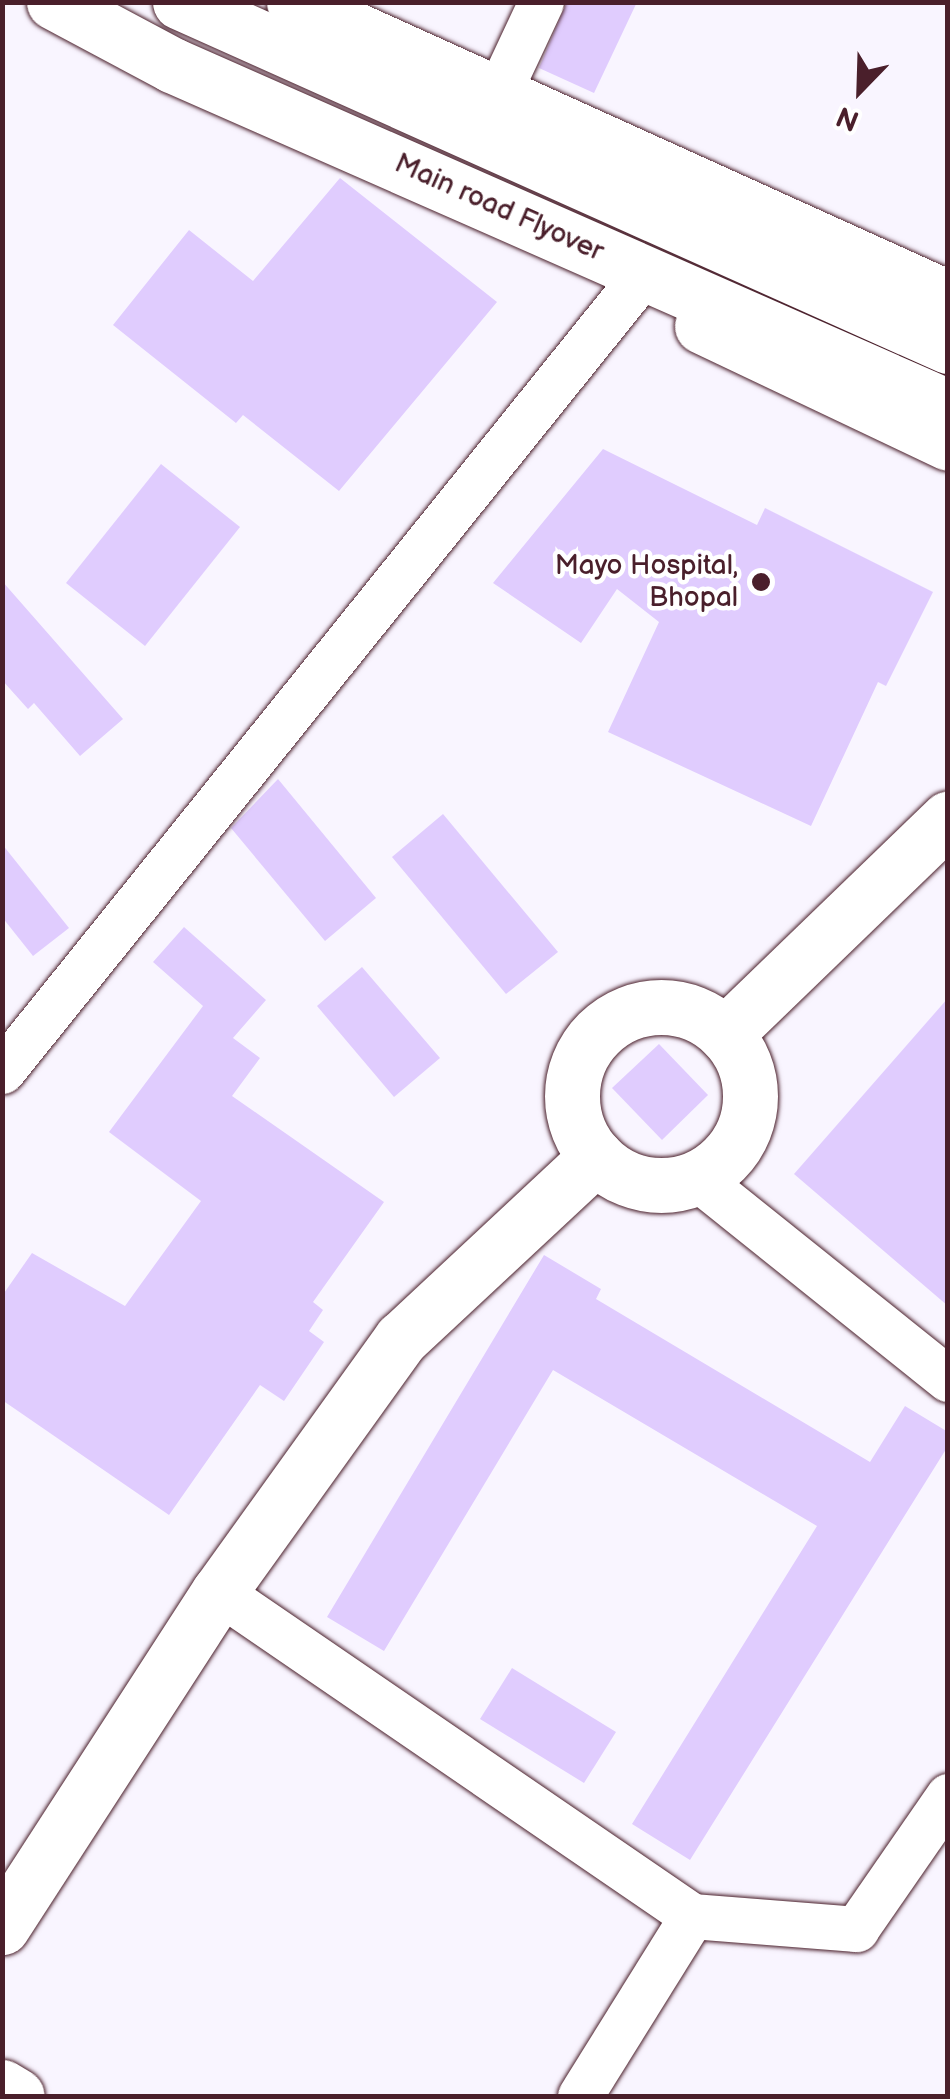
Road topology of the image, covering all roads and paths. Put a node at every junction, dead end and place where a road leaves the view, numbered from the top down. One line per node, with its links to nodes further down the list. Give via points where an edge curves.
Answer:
1 (46, 2): 7 (street, via 79,35 172,92)
2 (54, 2): 10 (street, Main road Flyover, via 172,65)
3 (294, 2): 6 (street)
4 (540, 2): 6 (street)
5 (188, 7): 9 (street, Main road Flyover)
6 (496, 98): 8 (street)
7 (629, 292): 11 (street); 14 (street)
8 (948, 298)
9 (948, 346)
10 (948, 407)
11 (948, 443)
12 (948, 819): 13 (street)
13 (725, 1034): 15 (street, via 700,1016 670,1007 639,1009 610,1022 588,1043 574,1071 571,1102 579,1132); 16 (street, via 750,1084 748,1113 720,1162)
14 (2, 1071)
15 (596, 1157): 16 (street, via 643,1183); 18 (street, via 401,1339)
16 (696, 1178): 17 (street)
17 (948, 1378)
18 (219, 1592): 20 (street); 21 (street)
19 (948, 1796): 20 (street, via 856,1929)
20 (692, 1916): 24 (street)
21 (2, 1927)
22 (2, 2087): 23 (street)
23 (17, 2096)
24 (580, 2096)

